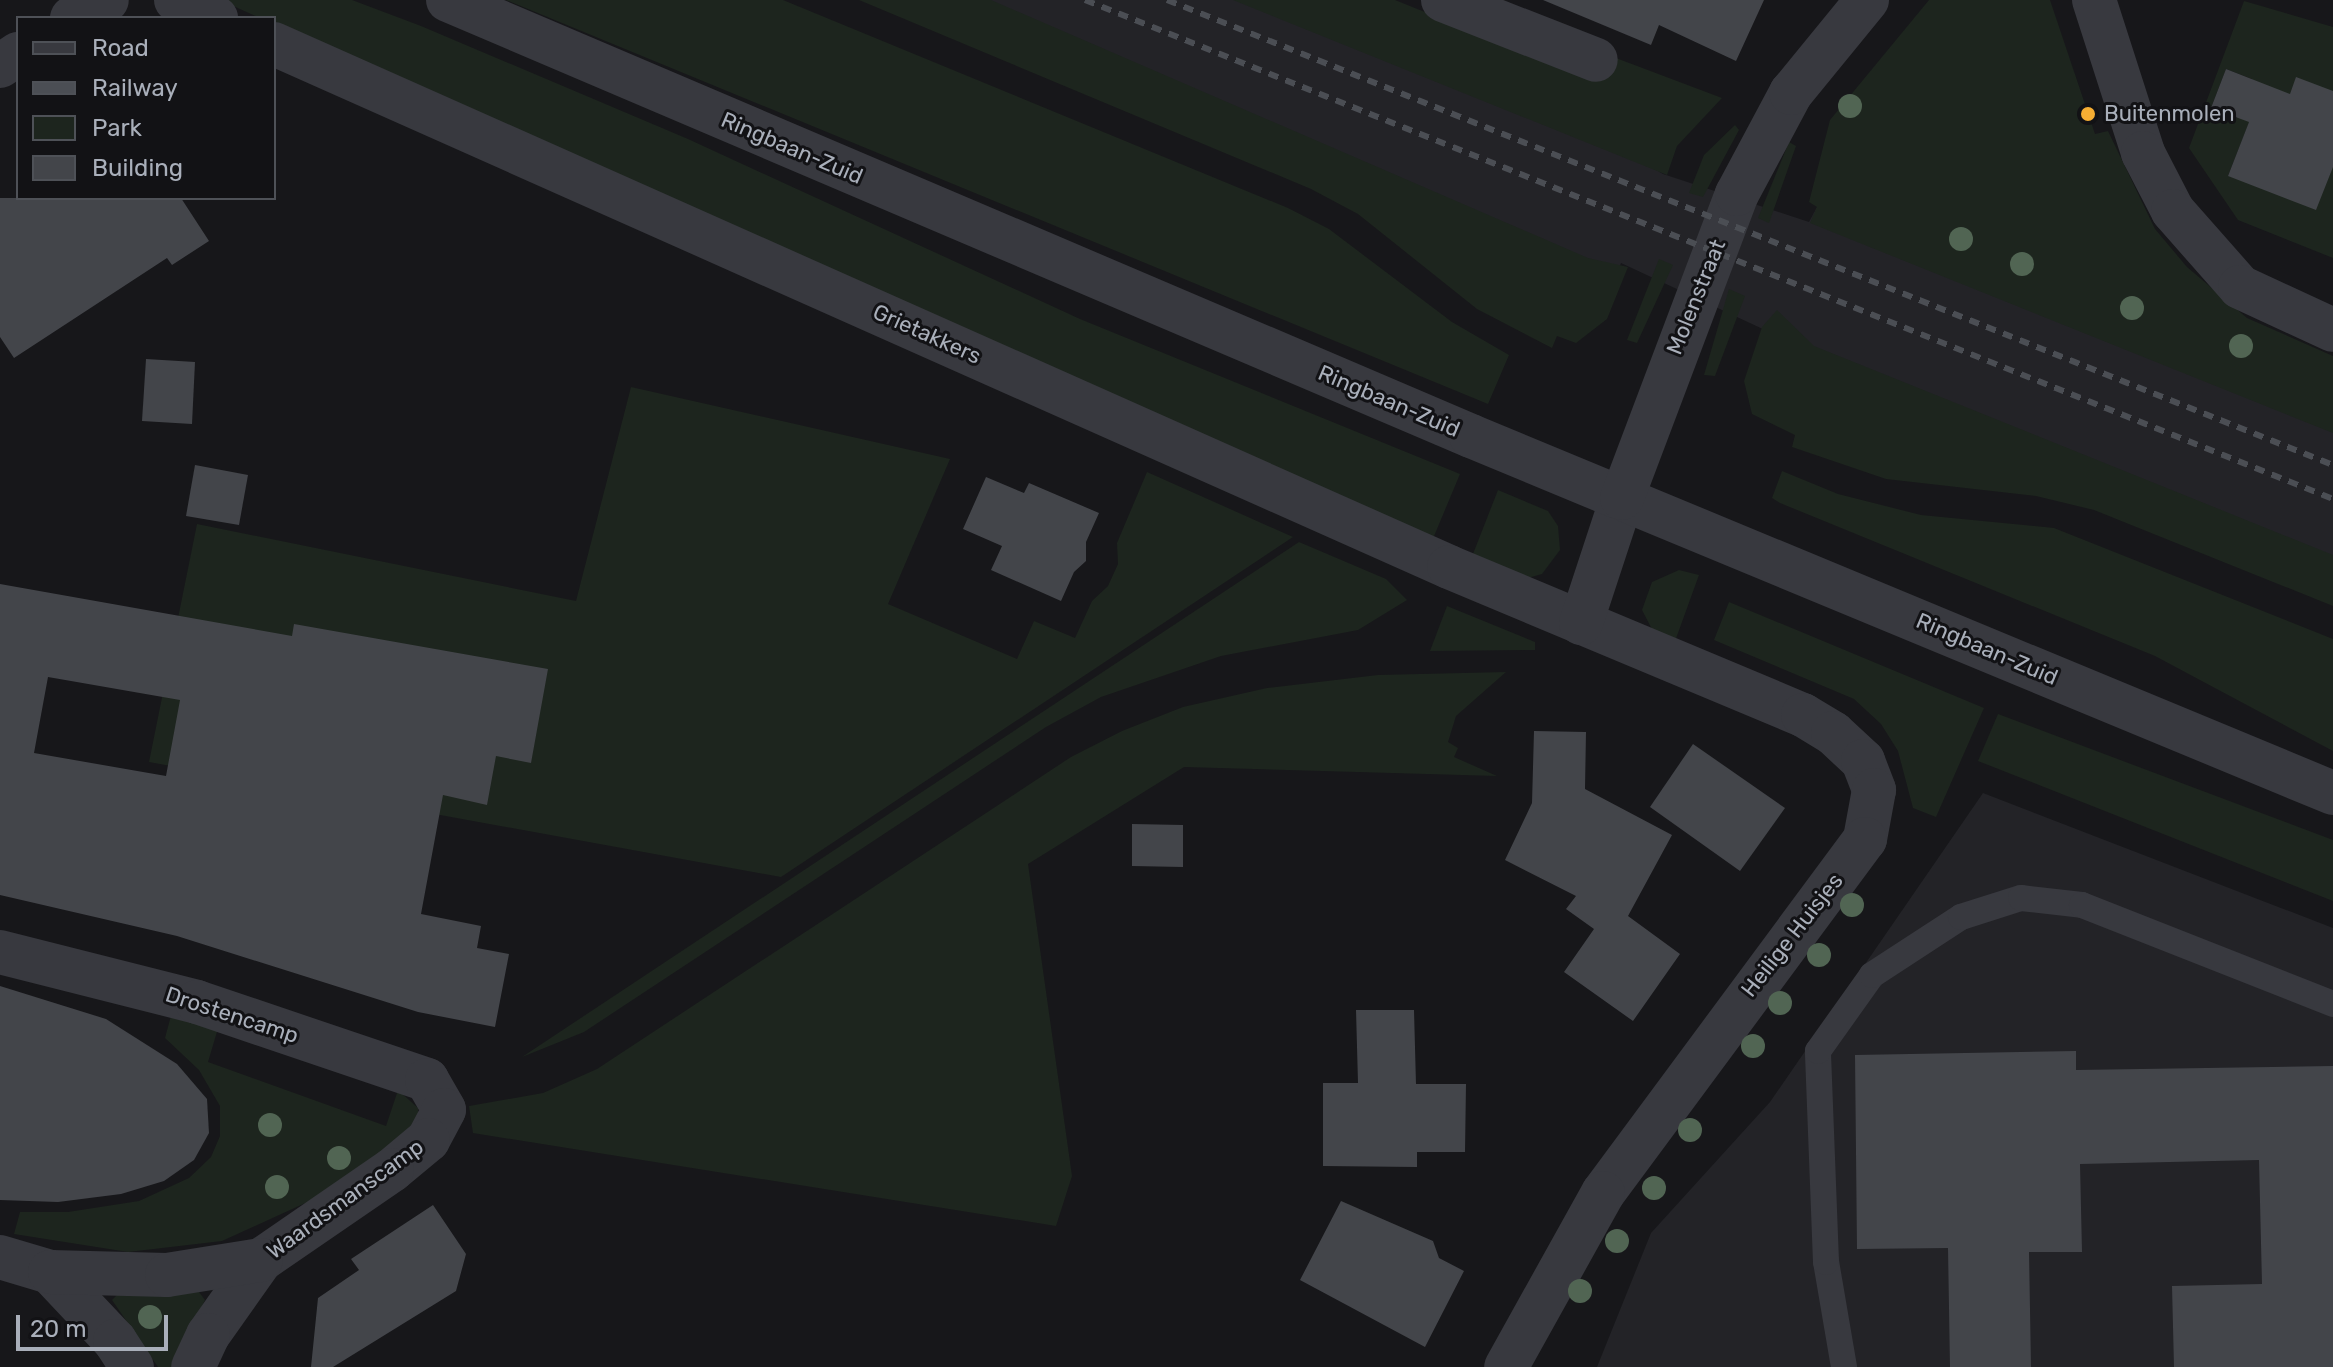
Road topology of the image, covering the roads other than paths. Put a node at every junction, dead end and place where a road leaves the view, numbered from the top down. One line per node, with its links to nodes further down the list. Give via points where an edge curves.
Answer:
1 (107, 0): 7 (street)
2 (176, 0): 8 (street)
3 (448, 0): 12 (street, Ringbaan-Zuid)
4 (1443, 0): 10 (street)
5 (1867, 0): 12 (street, Molenstraat, via 1791,93 1737,194)
6 (2094, 0): 11 (street, via 2143,153 2173,211 2240,287)
7 (76, 16)
8 (212, 16)
9 (276, 45): 13 (street, Grietakkers)
10 (1596, 60)
11 (2333, 330)
12 (1622, 498): 13 (street, Molenstraat); 14 (street, Ringbaan-Zuid)
13 (1581, 623): 23 (street, Heilige Huisjes, via 1803,715 1833,733 1863,761 1874,790 1874,813 1858,849 1806,911 1603,1193)
14 (2333, 793)
15 (0, 952): 17 (street, Drostencamp, via 197,1002 427,1080)
16 (2333, 1004): 24 (lane, via 2082,905 2021,898 1961,917 1872,975 1818,1051 1826,1262)
17 (444, 1110): 19 (street, Waardsmanscamp, via 428,1140 392,1170)
18 (0, 1257): 20 (street)
19 (261, 1260): 20 (street, via 167,1275); 22 (street, Waardsmanscamp, via 208,1335)
20 (50, 1272): 21 (street, via 115,1341)
21 (132, 1367)
22 (193, 1367)
23 (1506, 1367)
24 (1844, 1367)

